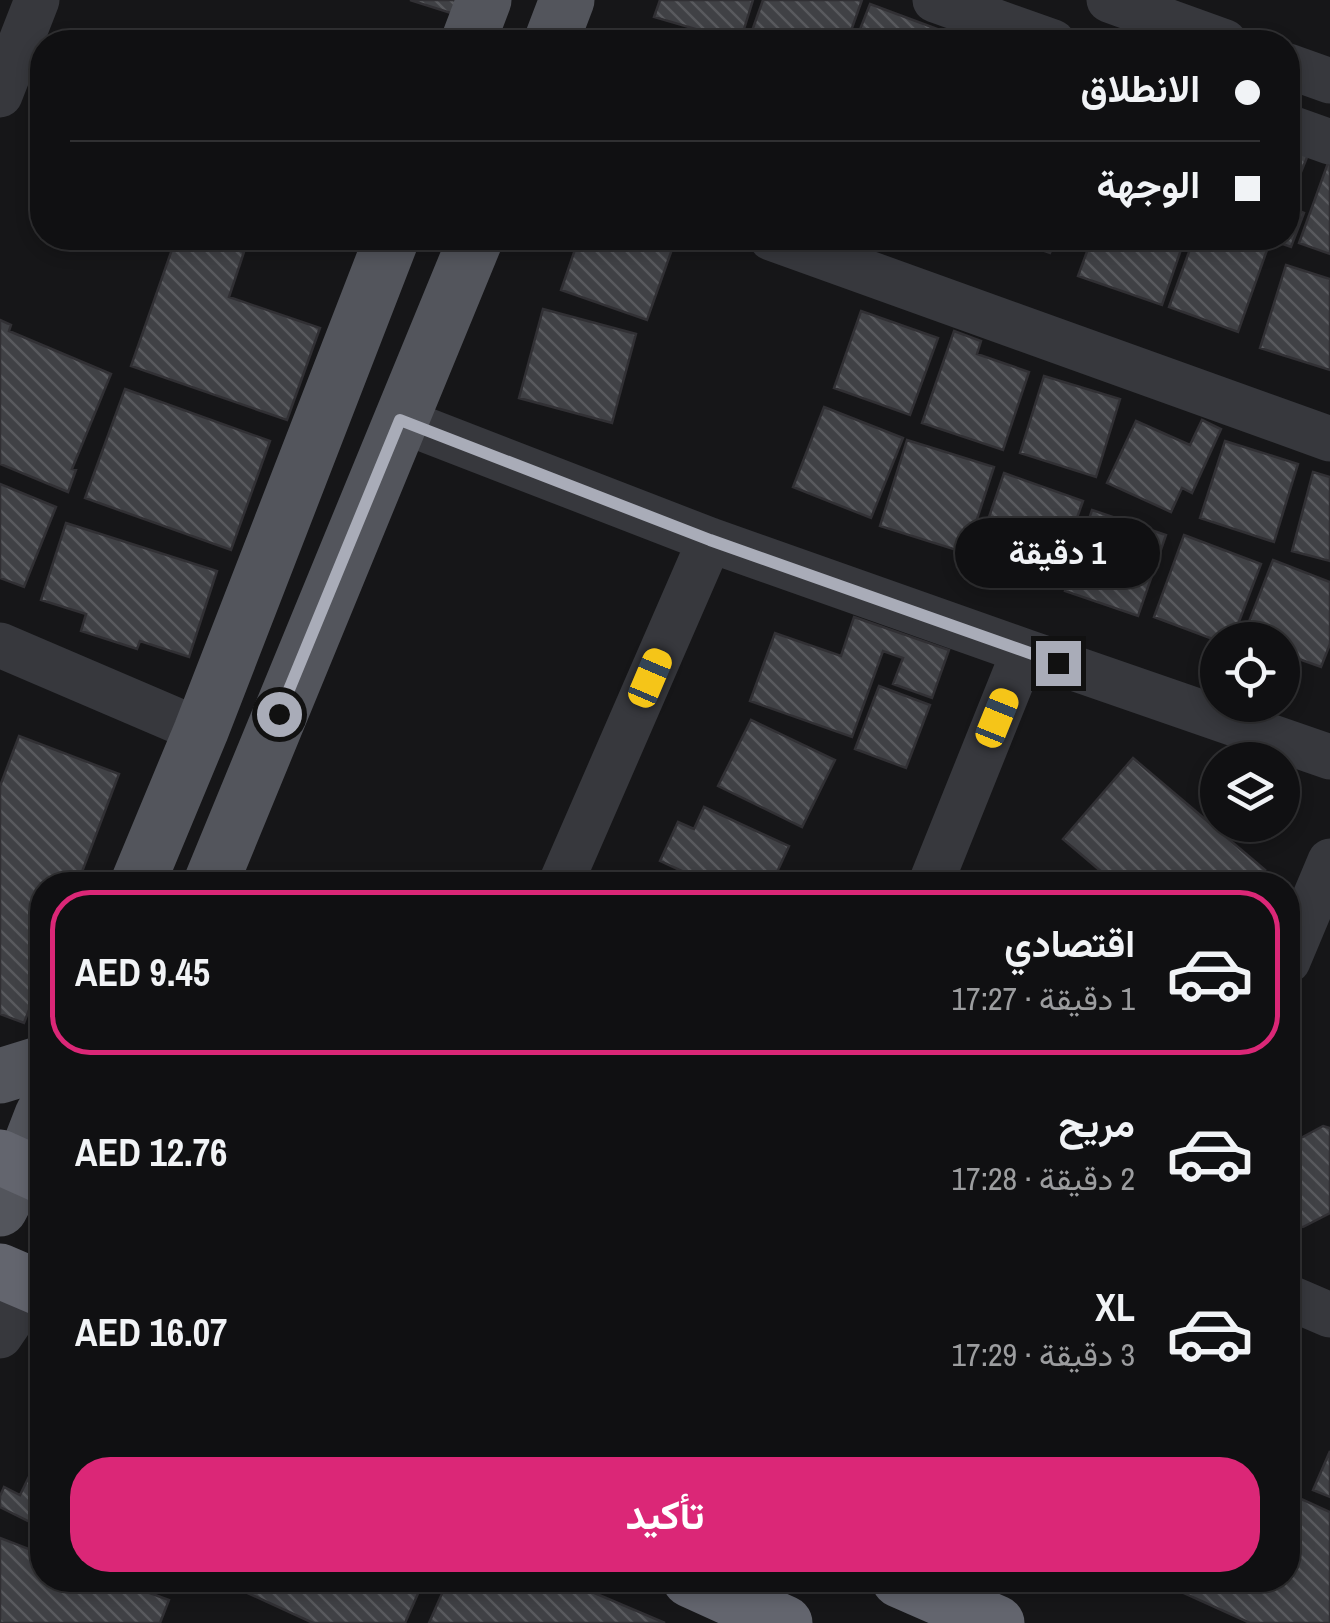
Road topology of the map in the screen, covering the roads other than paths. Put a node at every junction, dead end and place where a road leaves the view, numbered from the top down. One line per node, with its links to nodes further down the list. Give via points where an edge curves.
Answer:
1 (37, 0): 12 (street)
2 (484, 0): 6 (main road)
3 (567, 0): 7 (main road)
4 (935, 0): 8 (street)
5 (1109, 0): 9 (street)
6 (473, 30)
7 (556, 30)
8 (1019, 30)
9 (1192, 30)
10 (1300, 70): 11 (street)
11 (1330, 81)
12 (0, 95)
13 (1300, 131): 14 (street)
14 (1330, 142)
15 (387, 250): 23 (main road)
16 (471, 250): 18 (main road)
17 (804, 250): 19 (street)
18 (400, 420): 20 (street); 27 (main road)
19 (1330, 439)
20 (710, 540): 22 (street); 28 (street)
21 (0, 646): 23 (street)
22 (1024, 651): 24 (street); 29 (street)
23 (201, 731): 26 (main road)
24 (1330, 757)
25 (1330, 861): 30 (street)
26 (142, 872)
27 (215, 872)
28 (566, 872)
29 (935, 872)
30 (1300, 932)
31 (30, 1067): 32 (main road)
32 (0, 1076)
33 (30, 1144): 34 (main road)
34 (16, 1177)
35 (30, 1290): 39 (street)
36 (1300, 1302): 37 (street)
37 (1330, 1315)
38 (30, 1327): 40 (street)
39 (0, 1336)
40 (0, 1347)
41 (717, 1592): 43 (highway)
42 (926, 1592): 44 (highway)
43 (785, 1623)
44 (997, 1623)

